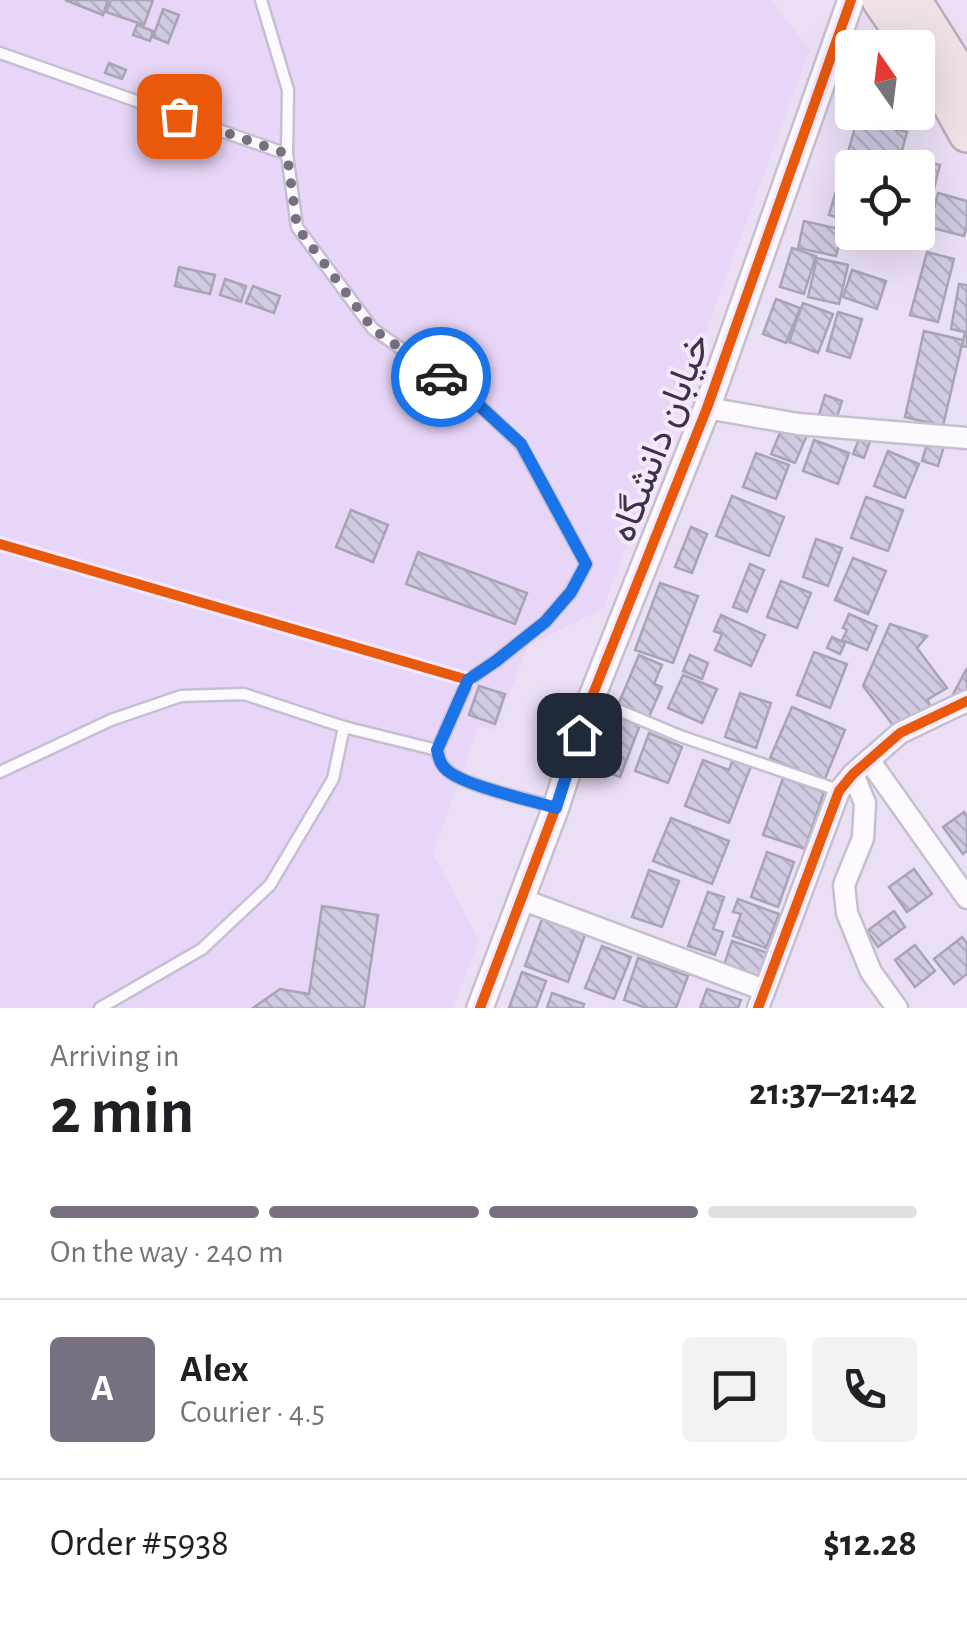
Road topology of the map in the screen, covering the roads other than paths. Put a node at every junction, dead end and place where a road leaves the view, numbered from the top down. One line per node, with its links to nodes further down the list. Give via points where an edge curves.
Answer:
1 (261, 0): 10 (lane, via 288,90)
2 (850, 0): 11 (street, خیابان دانشگاه)
3 (880, 0): 5 (highway)
4 (913, 0): 8 (highway)
5 (901, 30)
6 (0, 52): 10 (lane)
7 (935, 80): 9 (highway)
8 (967, 86)
9 (967, 134)
10 (287, 154): 14 (lane, via 297,227 373,329 470,397 521,444 586,564 545,622)
11 (707, 408): 12 (street, via 798,424); 15 (street, خیابان دانشگاه)
12 (967, 438)
13 (0, 544): 14 (lane)
14 (468, 680): 18 (lane)
15 (591, 699): 21 (lane, via 680,736); 22 (street, خیابان دانشگاه)
16 (967, 701): 19 (street, via 900,733)
17 (344, 728): 18 (lane); 20 (lane, via 244,694 181,696); 26 (lane, via 333,779 270,885 202,949)
18 (437, 750): 22 (lane, via 445,770 460,778)
19 (869, 760): 21 (street); 23 (street)
20 (0, 772)
21 (846, 782): 25 (street); 28 (street, via 865,803 863,838 844,885 846,913 870,972)
22 (556, 808): 24 (street, خیابان دانشگاه)
23 (967, 898)
24 (521, 900): 25 (street); 27 (street, خیابان دانشگاه)
25 (761, 999)
26 (100, 1008)
27 (480, 1008)
28 (897, 1008)

